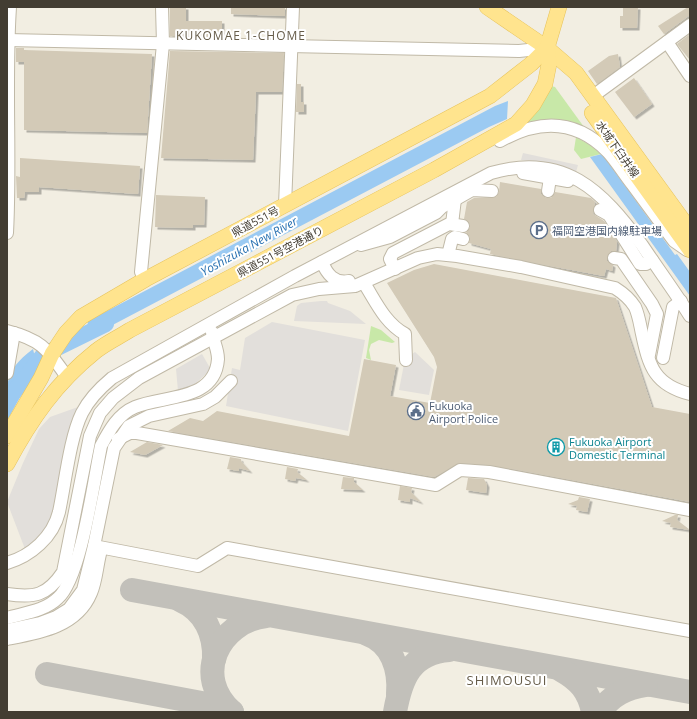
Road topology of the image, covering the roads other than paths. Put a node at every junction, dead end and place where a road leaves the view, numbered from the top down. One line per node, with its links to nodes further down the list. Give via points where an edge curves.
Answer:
1 (10, 7): 7 (street)
2 (162, 7): 9 (street)
3 (293, 7): 10 (street)
4 (487, 7): 11 (main road, 水城下臼井線)
5 (559, 7): 11 (main road)
6 (690, 25): 8 (street)
7 (7, 40): 9 (street); 19 (street)
8 (667, 42): 12 (street); 13 (street)
9 (163, 44): 10 (street); 37 (street, via 141,272)
10 (292, 46): 11 (street, via 519,51); 24 (street)
11 (547, 48): 13 (main road, 水城下臼井線, via 576,73); 14 (main road, 県道551号空港通り, via 549,64 546,80 533,105 516,124); 24 (main road, 県道551号, via 490,96); 30 (main road, 水城下臼井線)
12 (690, 76)
13 (593, 96): 26 (main road, 水城下臼井線)
14 (470, 151): 30 (street, via 489,148 511,135 536,126 560,126 584,133 610,154 674,241); 49 (main road, 県道551号空港通り, via 130,330 97,350)
15 (517, 159): 16 (street)
16 (502, 170): 18 (street); 20 (street, via 520,167 548,169 568,174); 29 (street, via 474,180)
17 (577, 170): 20 (street)
18 (550, 178): 20 (street); 21 (street)
19 (8, 184): 27 (street)
20 (588, 185): 33 (street, via 618,213)
21 (548, 191)
22 (488, 193): 23 (street, via 472,190)
23 (455, 199): 29 (street, via 390,237); 35 (street, via 457,225 449,224 394,252 390,259)
24 (285, 205): 37 (main road, 県道551号)
25 (600, 210): 33 (street, via 609,215 640,264)
26 (690, 230)
27 (7, 233)
28 (462, 239): 31 (street, via 452,239)
29 (350, 247): 34 (street)
30 (690, 251)
31 (448, 255): 35 (street, via 418,258); 44 (street, via 521,267 615,288 635,307)
32 (614, 258): 44 (street, via 621,260 657,314)
33 (652, 260): 39 (street)
34 (322, 262): 36 (street, via 326,272 346,282); 41 (street)
35 (395, 269): 36 (street)
36 (382, 275): 38 (street)
37 (146, 279): 46 (main road, 県道551号, via 81,317 66,333)
38 (364, 283): 43 (street, via 292,295); 47 (street, via 387,320 405,334)
39 (680, 301): 40 (street); 45 (street, via 673,307)
40 (690, 316)
41 (218, 318): 43 (street, via 212,329); 60 (street, via 125,369 99,388 80,418 57,521 35,549)
42 (10, 332): 46 (street, via 37,341); 48 (street)
43 (213, 339): 63 (street, via 139,378 113,398 100,413 90,436 63,572 53,585 34,596); 64 (street, via 218,357 217,364 205,385 196,392 134,407 108,432 101,446 76,565 66,588 58,598 44,608)
44 (648, 358): 52 (street, via 652,370 660,380 674,390)
45 (663, 358)
46 (55, 359): 49 (street); 53 (main road, 県道551号)
47 (406, 360)
48 (7, 373)
49 (67, 377): 56 (main road, 県道551号空港通り, via 46,399)
50 (231, 381): 55 (street, via 215,397 203,404 139,420 129,426)
51 (228, 394): 54 (street, via 204,411 158,420 143,426)
52 (690, 394)
53 (7, 436)
54 (134, 436): 55 (street, via 130,432); 57 (street, via 436,485 460,470 489,472); 58 (street, via 437,491 460,475 487,476); 59 (street, via 121,448)
55 (118, 439): 59 (street, via 114,448)
56 (7, 464)
57 (690, 510)
58 (690, 517)
59 (98, 544): 65 (street, via 197,559 226,542); 66 (street, via 83,590 69,609 56,618); 67 (street, via 198,566 227,548); 68 (street, via 91,594 75,615 43,632)
60 (21, 559): 61 (street); 62 (street)
61 (7, 560)
62 (7, 563)
63 (7, 594)
64 (7, 618)
65 (690, 624)
66 (7, 630)
67 (690, 631)
68 (7, 639)

